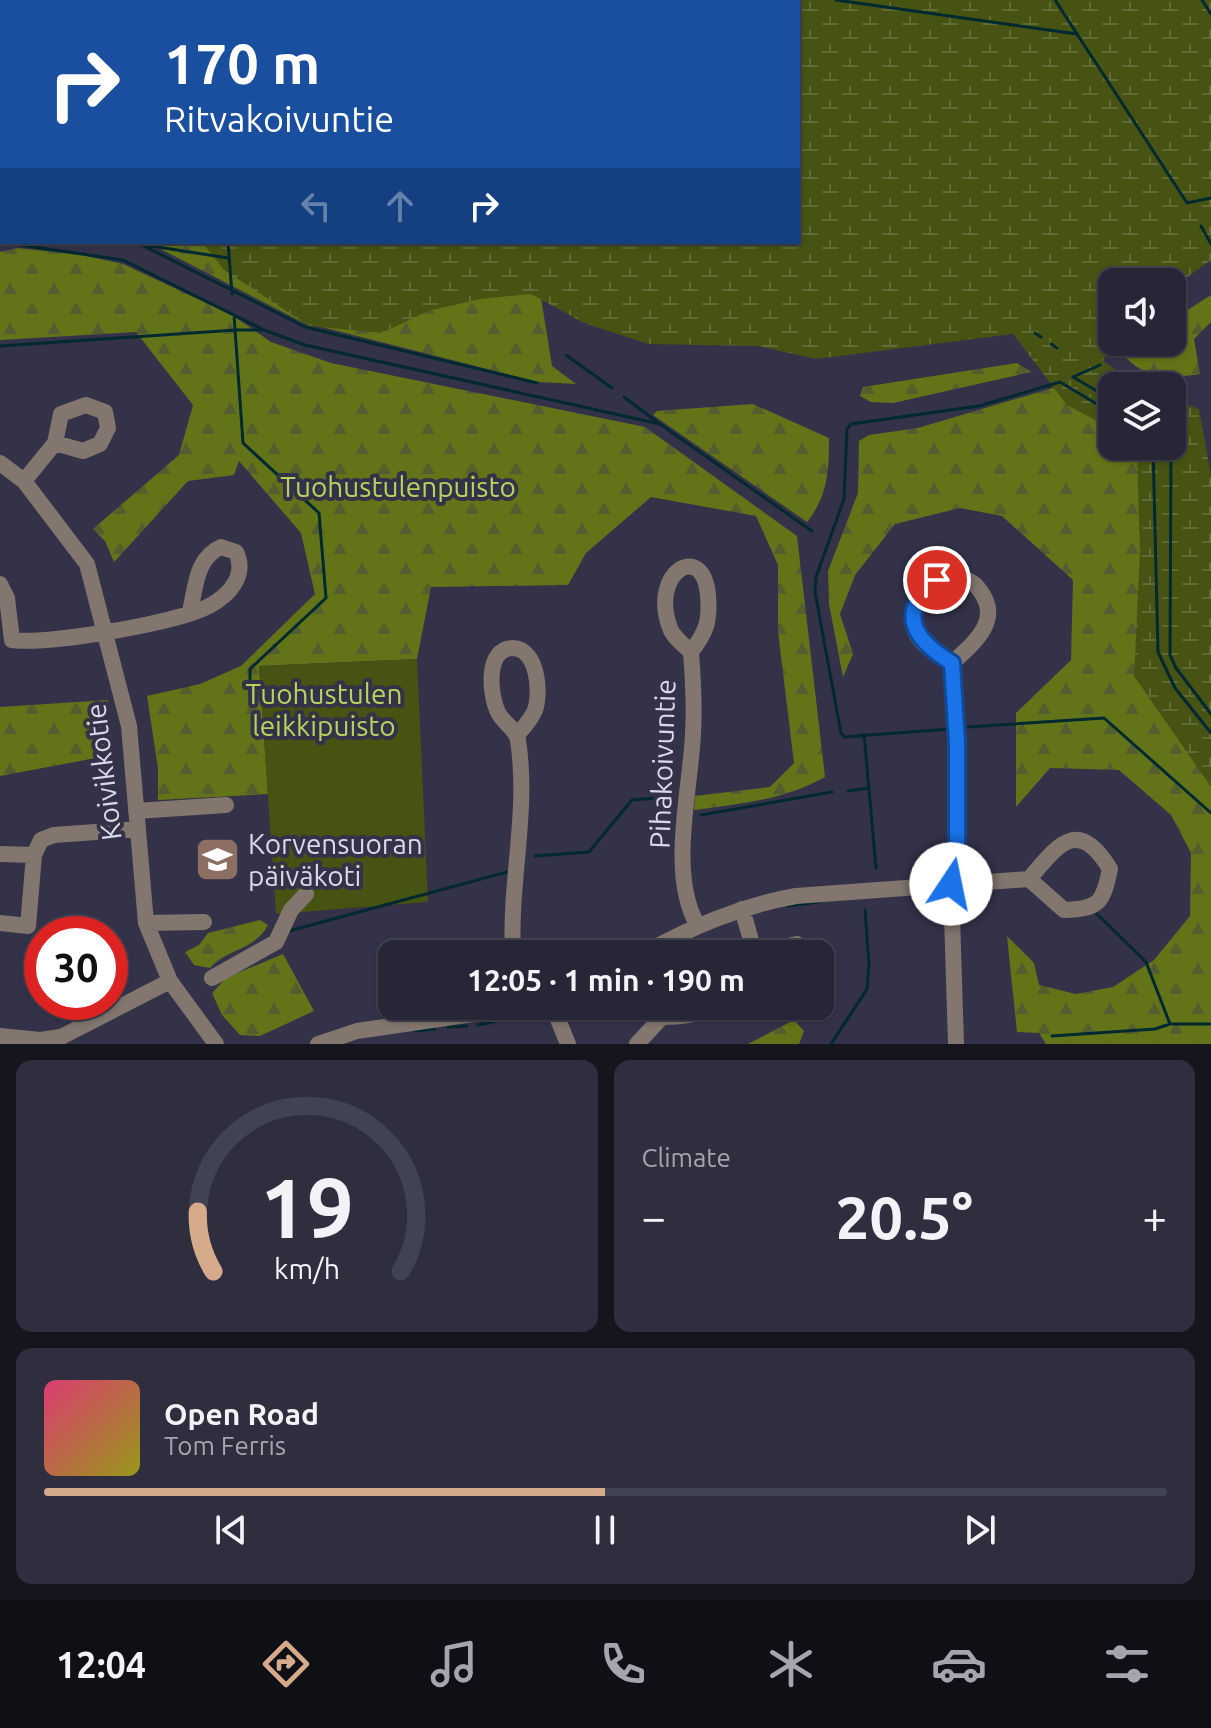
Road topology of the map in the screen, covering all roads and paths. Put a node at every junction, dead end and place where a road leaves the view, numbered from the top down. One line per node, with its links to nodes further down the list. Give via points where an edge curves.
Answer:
1 (55, 443): 3 (street)
2 (0, 463): 3 (street, Koivikkotie)
3 (24, 481): 6 (street, Koivikkotie, via 87,564)
4 (0, 584): 7 (street, via 7,598)
5 (190, 611): 6 (street)
6 (106, 632): 7 (street); 12 (street, Koivikkotie, via 129,726)
7 (6, 641)
8 (691, 652): 8 (street, Pihakoivuntie, via 710,618 707,581 699,570 685,567 673,571 666,583 667,603 670,630); 23 (street, Pihakoivuntie, via 693,735 681,837 690,912)
9 (952, 663): 9 (street, via 979,639 990,619 987,599 974,583 953,576 924,591 912,611 914,630 930,650); 17 (street, via 957,743)
10 (517, 735): 10 (street, via 536,708 536,682 532,662 513,648 497,657 492,685 497,711); 24 (street, via 522,827 510,909)
11 (226, 805): 12 (street)
12 (136, 811): 13 (street, Koivikkotie)
13 (137, 829): 15 (street, via 54,835 41,840); 22 (street, Koivikkotie)
14 (0, 854): 15 (street)
15 (34, 855): 21 (street, via 28,926)
16 (1029, 879): 16 (street, via 1064,910 1089,909 1105,896 1110,869 1098,849 1075,839 1058,844); 17 (street)
17 (954, 884): 19 (street, via 796,896); 37 (street)
18 (306, 894): 27 (street, via 291,910 276,942)
19 (742, 909): 23 (street); 26 (street)
20 (204, 922): 22 (street)
21 (0, 923)
22 (146, 923): 28 (street, Koivikkotie)
23 (697, 924): 25 (street)
24 (512, 940)
25 (668, 940)
26 (751, 940)
27 (212, 978)
28 (170, 981): 32 (street, via 61,1037); 33 (street, Koivikkotie)
29 (432, 1020): 34 (street, via 357,1031)
30 (558, 1020): 35 (street)
31 (653, 1020): 36 (street)
32 (0, 1036)
33 (216, 1044)
34 (318, 1044)
35 (568, 1044)
36 (637, 1044)
37 (956, 1044)

